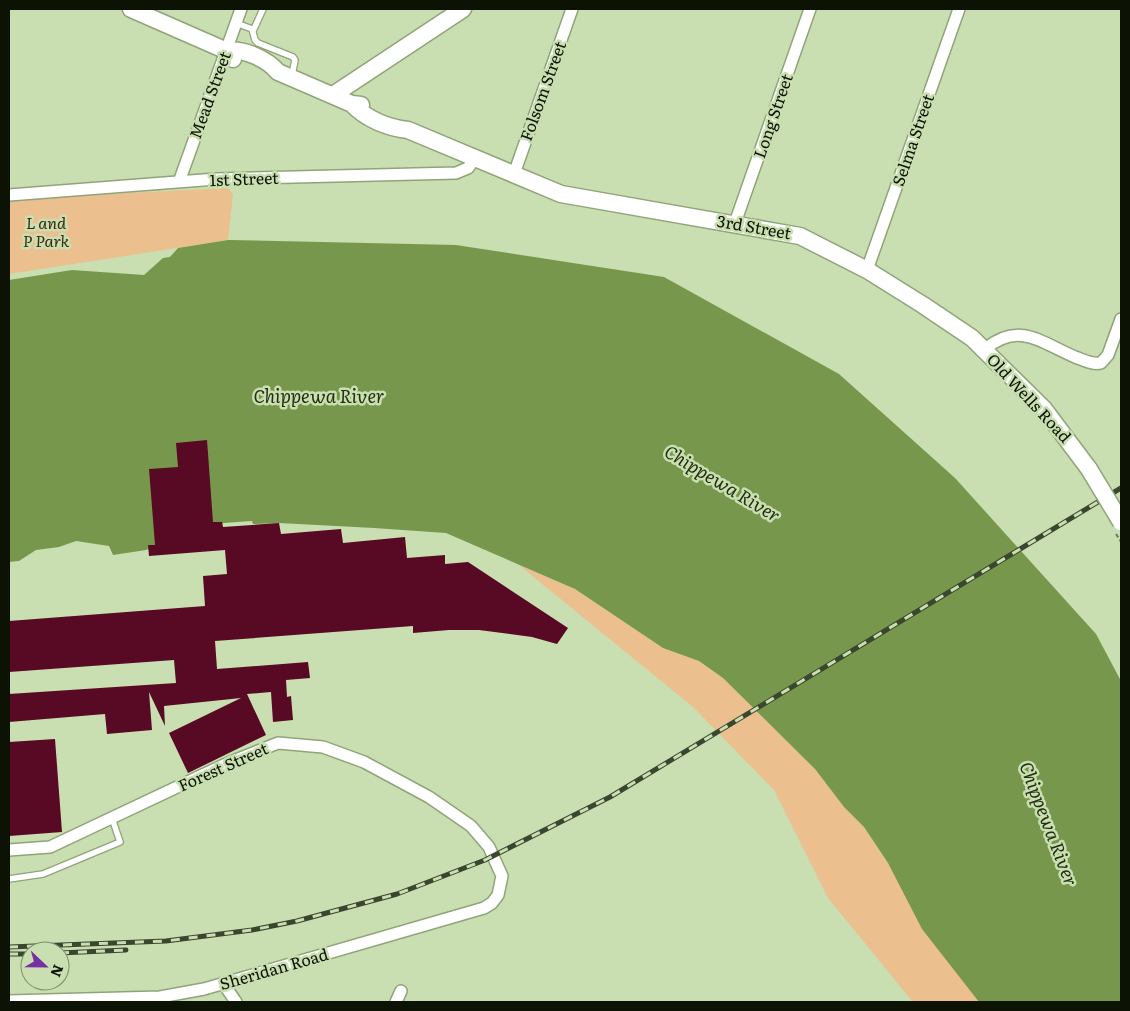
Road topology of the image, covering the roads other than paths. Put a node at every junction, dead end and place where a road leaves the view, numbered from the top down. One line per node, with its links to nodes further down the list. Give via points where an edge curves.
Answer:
1 (130, 9): 10 (street, 3rd Street)
2 (241, 9): 8 (street, Mead Street)
3 (263, 9): 9 (lane)
4 (463, 9): 12 (street)
5 (572, 9): 14 (street, Folsom Street)
6 (810, 9): 17 (street, Long Street)
7 (959, 9): 18 (street, Selma Street)
8 (236, 23): 9 (lane); 10 (street, Mead Street)
9 (253, 31): 11 (lane, via 258,43 295,60)
10 (227, 51): 11 (street, 3rd Street, via 236,49 271,64); 15 (street, Mead Street)
11 (285, 74): 12 (street, 3rd Street)
12 (333, 95): 13 (street, 3rd Street, via 352,104 362,114)
13 (475, 158): 14 (street, 3rd Street); 15 (street, 1st Street, via 468,168 456,172)
14 (514, 174): 17 (street, 3rd Street, via 560,194 581,199)
15 (179, 182): 16 (street, 1st Street)
16 (9, 195)
17 (736, 223): 18 (street, 3rd Street, via 800,236)
18 (867, 270): 20 (street, 3rd Street)
19 (1121, 319): 20 (street, via 1108,355 1101,363 1087,361 1028,336 1014,334)
20 (985, 349): 21 (street, Old Wells Road, bridge, via 1044,409 1089,469)
21 (1121, 522)
22 (112, 818): 23 (street, Forest Street, via 50,847); 24 (lane, via 120,842 43,874); 25 (street, Forest Street, via 278,743 323,747 364,762 430,797 470,826 489,847 499,868 502,876)
23 (9, 850)
24 (9, 879)
25 (498, 895): 26 (street, Sheridan Road, via 484,908)
26 (223, 983): 27 (street, Sheridan Road); 29 (street)
27 (159, 1000): 28 (street, Sheridan Road)
28 (9, 1001)
29 (236, 1002)

